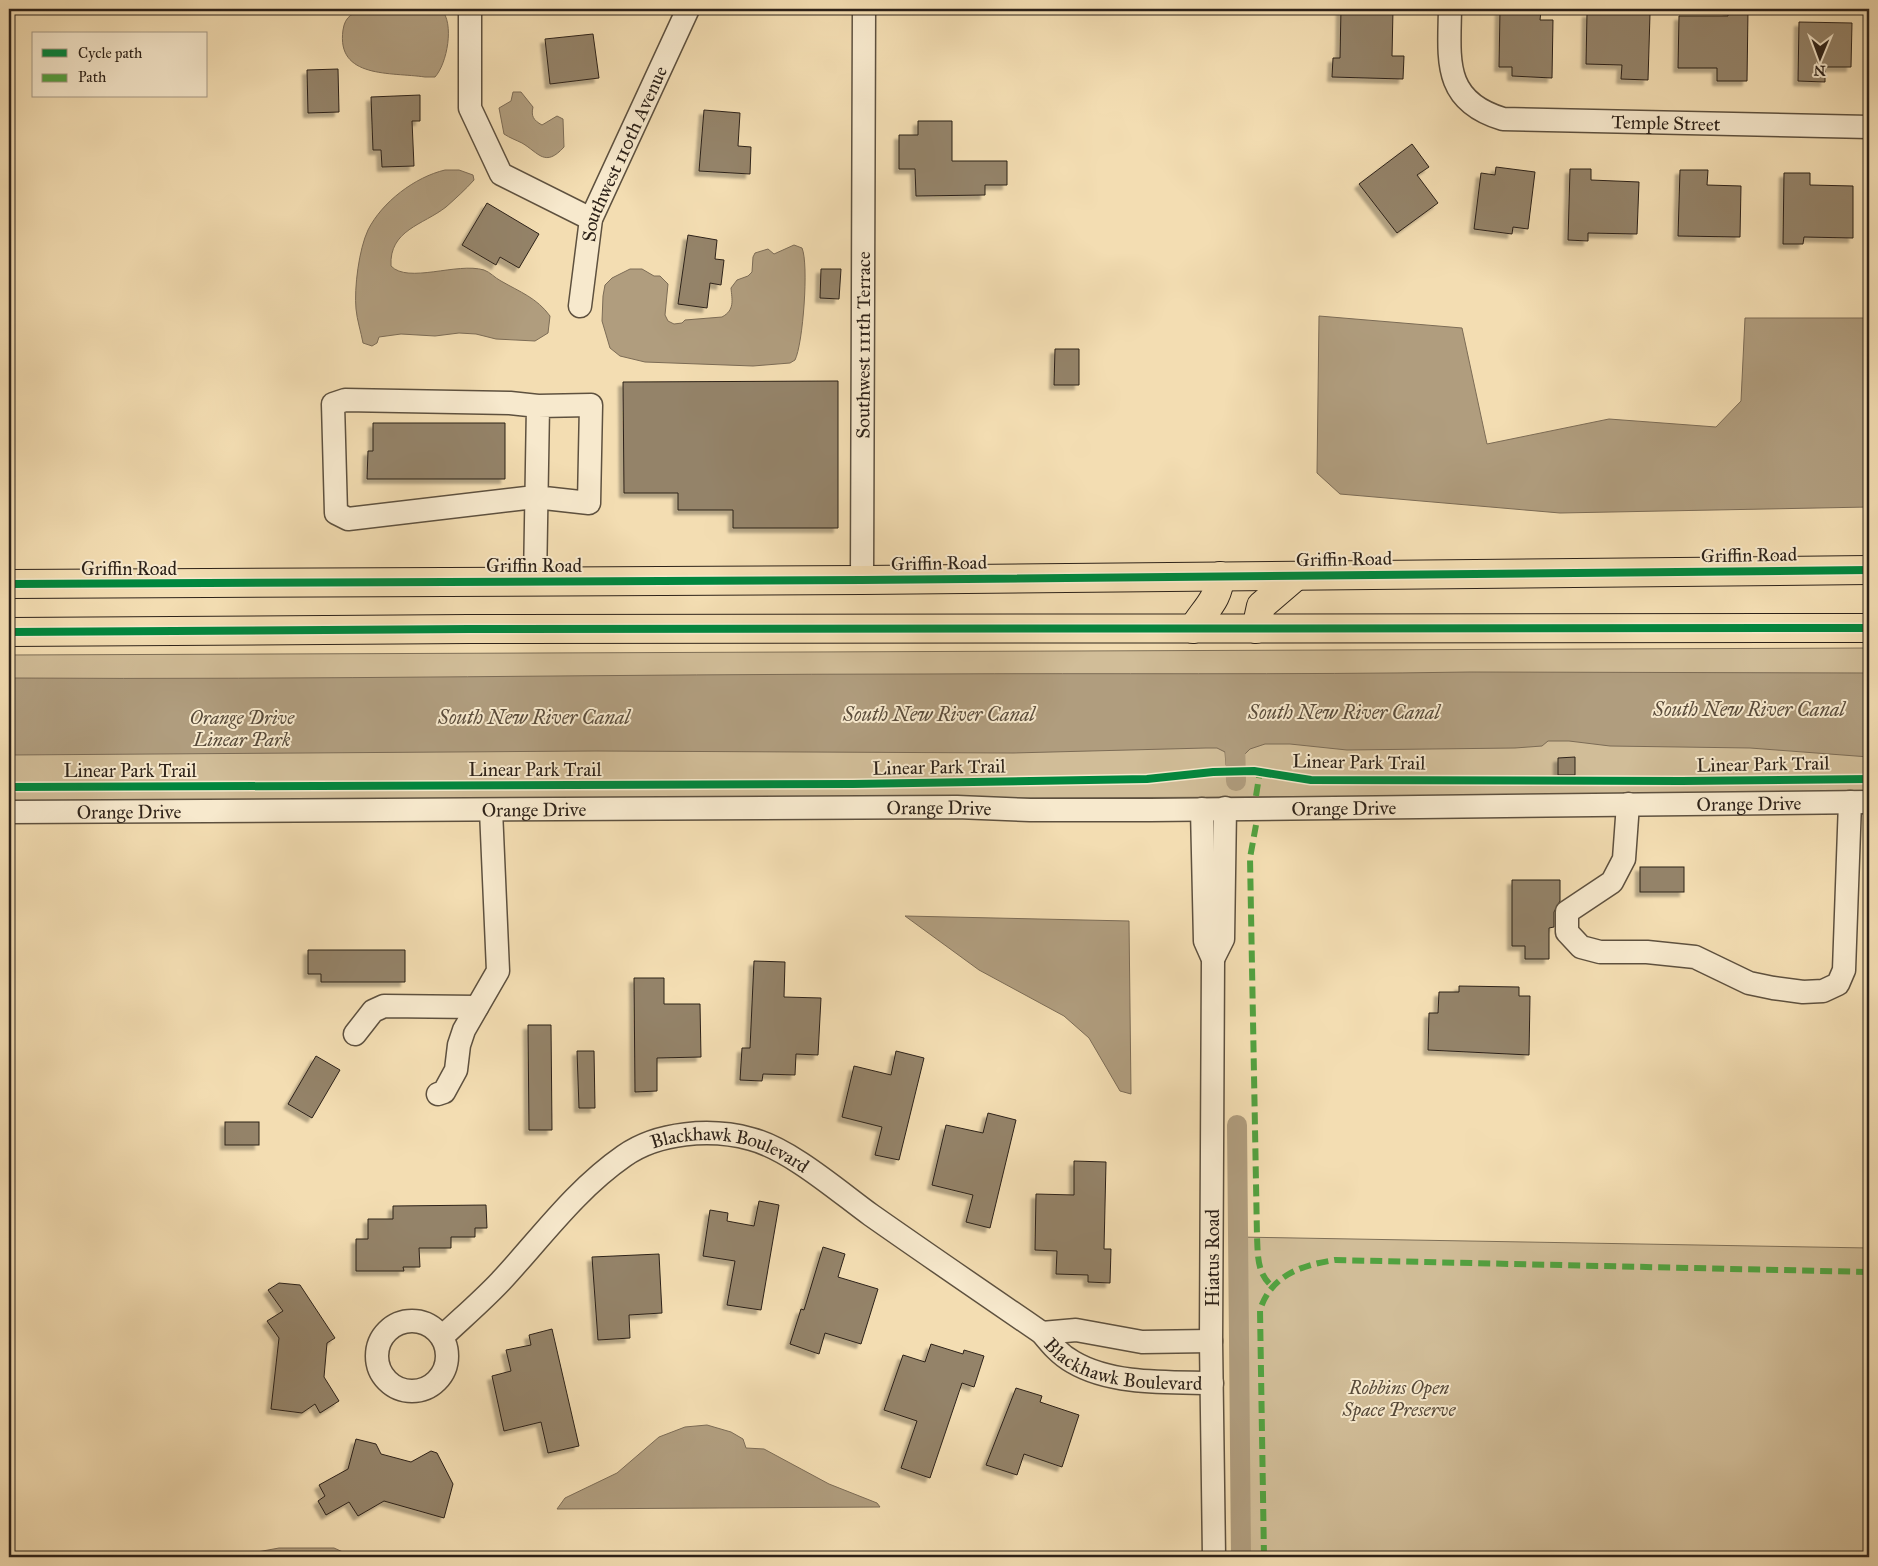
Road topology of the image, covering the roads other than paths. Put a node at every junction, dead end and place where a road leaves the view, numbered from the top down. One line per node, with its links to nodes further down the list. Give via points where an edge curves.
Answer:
1 (470, 9): 6 (street, via 470,108 501,174)
2 (688, 9): 6 (street, Southwest 110th Avenue)
3 (864, 9): 13 (street, Southwest 111th Terrace)
4 (1450, 9): 5 (street, Temple Street, via 1449,63 1456,85 1468,102 1482,113 1503,120)
5 (1869, 127)
6 (591, 219): 7 (street, Southwest 110th Avenue)
7 (580, 306)
8 (538, 406): 9 (street); 9 (street, via 591,405 590,503); 9 (street, via 344,400 333,404 336,513 348,519)
9 (535, 496): 14 (street)
10 (1869, 570): 12 (main road, Griffin Road)
11 (1220, 576): 12 (main road, Griffin Road); 13 (main road, Griffin Road); 17 (main road, via 1213,603)
12 (1296, 576): 18 (main road, via 1261,606)
13 (862, 580): 14 (main road, Griffin Road)
14 (534, 582): 15 (main road, Griffin Road)
15 (9, 584)
16 (1869, 628): 18 (main road)
17 (1193, 629): 18 (main road); 19 (main road)
18 (1256, 629)
19 (9, 632)
20 (1860, 802): 21 (street, Orange Drive); 21 (street, via 1844,970 1838,984 1823,991 1803,992 1749,983 1695,957 1600,952 1581,947 1567,932 1567,912 1612,882 1624,859)
21 (1628, 804): 22 (street, Orange Drive)
22 (1225, 808): 23 (street, Orange Drive); 26 (street, Hiatus Road, via 1223,939)
23 (1202, 809): 24 (street, Orange Drive); 26 (street, Hiatus Road, via 1205,942)
24 (491, 810): 25 (street, Orange Drive); 27 (street, via 498,971)
25 (9, 812)
26 (1213, 959): 32 (street, Hiatus Road)
27 (477, 1007): 28 (street, via 384,1006 373,1012); 29 (street, via 464,1030 456,1070 444,1092)
28 (354, 1034)
29 (438, 1094)
30 (1042, 1333): 31 (street, Blackhawk Boulevard, via 786,1154 752,1139 718,1133 649,1142 625,1155 590,1182 498,1284); 32 (street, Blackhawk Boulevard, via 1076,1330 1142,1342); 33 (street, Blackhawk Boulevard, via 1057,1351 1073,1363 1102,1373 1138,1381)
31 (442, 1336)
32 (1211, 1341): 33 (street, Hiatus Road)
33 (1212, 1384): 34 (street, Hiatus Road)
34 (1214, 1557)

